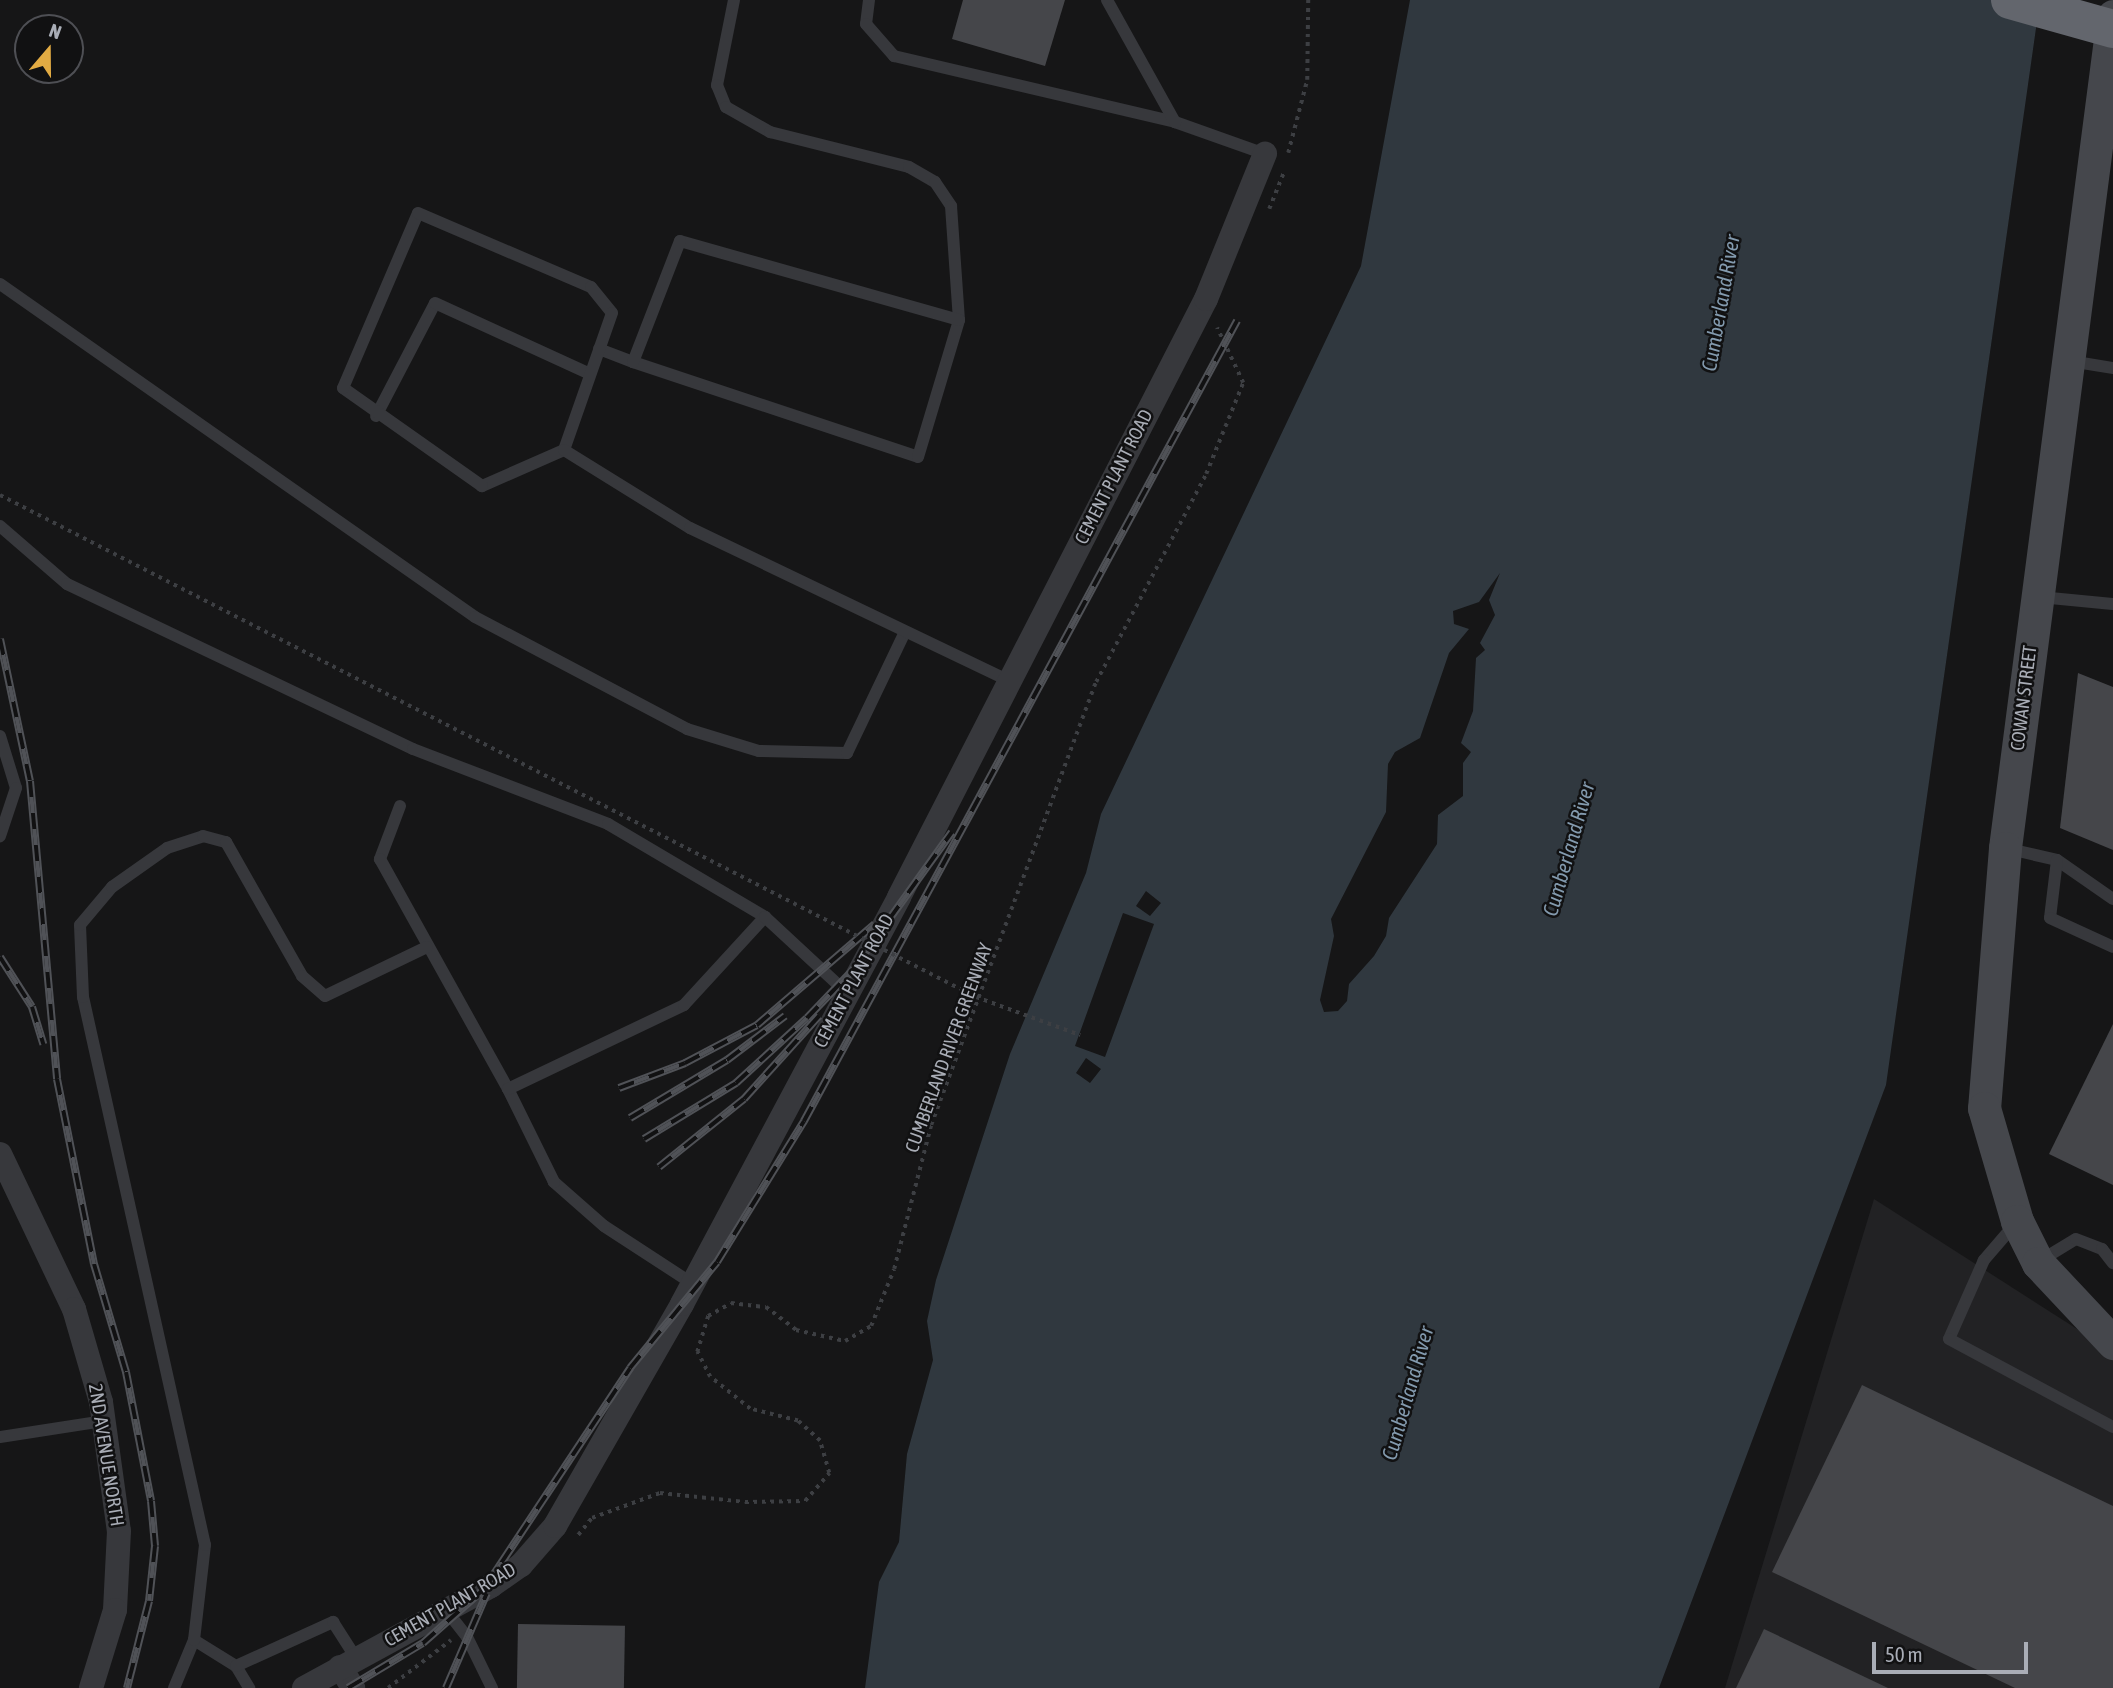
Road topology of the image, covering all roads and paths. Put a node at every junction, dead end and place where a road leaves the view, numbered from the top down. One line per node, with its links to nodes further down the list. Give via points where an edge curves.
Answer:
1 (734, 0): 12 (lane, via 717,85 726,107 770,132 909,167 935,182 951,206)
2 (869, 0): 8 (lane, via 866,24 894,56)
3 (1107, 0): 8 (lane)
4 (1308, 0): 10 (path, via 1307,80 1280,186)
5 (2010, 0): 7 (highway, bridge)
6 (2113, 16): 15 (street, COWAN STREET)
7 (2113, 29)
8 (1175, 122): 9 (lane)
9 (1265, 154): 26 (street, CEMENT PLANT ROAD, via 1206,299)
10 (1263, 221)
11 (0, 284): 25 (lane, via 475,617 687,729 759,751 847,753)
12 (959, 320): 16 (lane, via 680,241); 16 (lane, via 918,457)
13 (1218, 322): 48 (path, CUMBERLAND RIVER GREENWAY, via 1222,348 1237,363 1243,383 1206,474 1096,682 931,1125 894,1269 871,1326 845,1341 796,1330 766,1307 731,1303 708,1316 696,1352 710,1377 750,1409 798,1421 820,1441 830,1473 805,1501 745,1502 660,1493 592,1518)
14 (599, 349): 16 (lane); 18 (lane); 19 (lane, via 612,313 591,287 418,213 343,388)
15 (2066, 360): 17 (lane); 23 (street, COWAN STREET)
16 (633, 362)
17 (2113, 368)
18 (590, 374): 19 (lane, via 435,303); 20 (lane)
19 (376, 415): 20 (lane, via 482,486)
20 (564, 450): 25 (lane, via 690,528)
21 (0, 495): 37 (path, bridge, via 976,996)
22 (0, 526): 33 (lane, via 67,584 412,749 608,824)
23 (2037, 597): 24 (lane); 30 (street, COWAN STREET)
24 (2113, 604)
25 (904, 634): 26 (lane)
26 (1009, 681): 36 (street, CEMENT PLANT ROAD)
27 (0, 736): 29 (lane, via 16,788)
28 (400, 806): 34 (lane, via 380,859)
29 (0, 836)
30 (2005, 848): 31 (lane); 40 (street, COWAN STREET, via 1984,1108)
31 (2057, 860): 32 (lane); 35 (lane, via 2050,918)
32 (2113, 899)
33 (765, 917): 36 (lane); 38 (lane, via 684,1005)
34 (426, 947): 38 (lane); 51 (lane, via 325,996 302,976 226,842 203,836 167,848 111,887 80,925 83,997 153,1321 199,1504 205,1545)
35 (2113, 947)
36 (848, 993): 43 (street, CEMENT PLANT ROAD)
37 (1080, 1035)
38 (508, 1089): 43 (lane, via 554,1182 604,1226)
39 (0, 1154): 45 (street, 2ND AVENUE NORTH, via 74,1309)
40 (2017, 1221): 41 (street, COWAN STREET); 46 (lane, via 1984,1260 1948,1339)
41 (2038, 1262): 42 (lane, via 2076,1239 2102,1249); 44 (street, COWAN STREET)
42 (2113, 1263)
43 (692, 1284): 49 (street, CEMENT PLANT ROAD, via 555,1525 521,1565)
44 (2113, 1343)
45 (103, 1421): 47 (lane); 54 (street, 2ND AVENUE NORTH, via 119,1531 116,1610)
46 (2113, 1427)
47 (0, 1437)
48 (571, 1543)
49 (446, 1610): 50 (lane); 53 (street, CEMENT PLANT ROAD)
50 (462, 1629): 58 (path); 59 (lane)
51 (194, 1640): 52 (lane); 55 (lane)
52 (236, 1667): 53 (lane, via 333,1622); 56 (lane)
53 (350, 1671): 57 (street, CEMENT PLANT ROAD)
54 (92, 1688)
55 (174, 1688)
56 (249, 1688)
57 (304, 1688)
58 (388, 1688)
59 (492, 1688)

